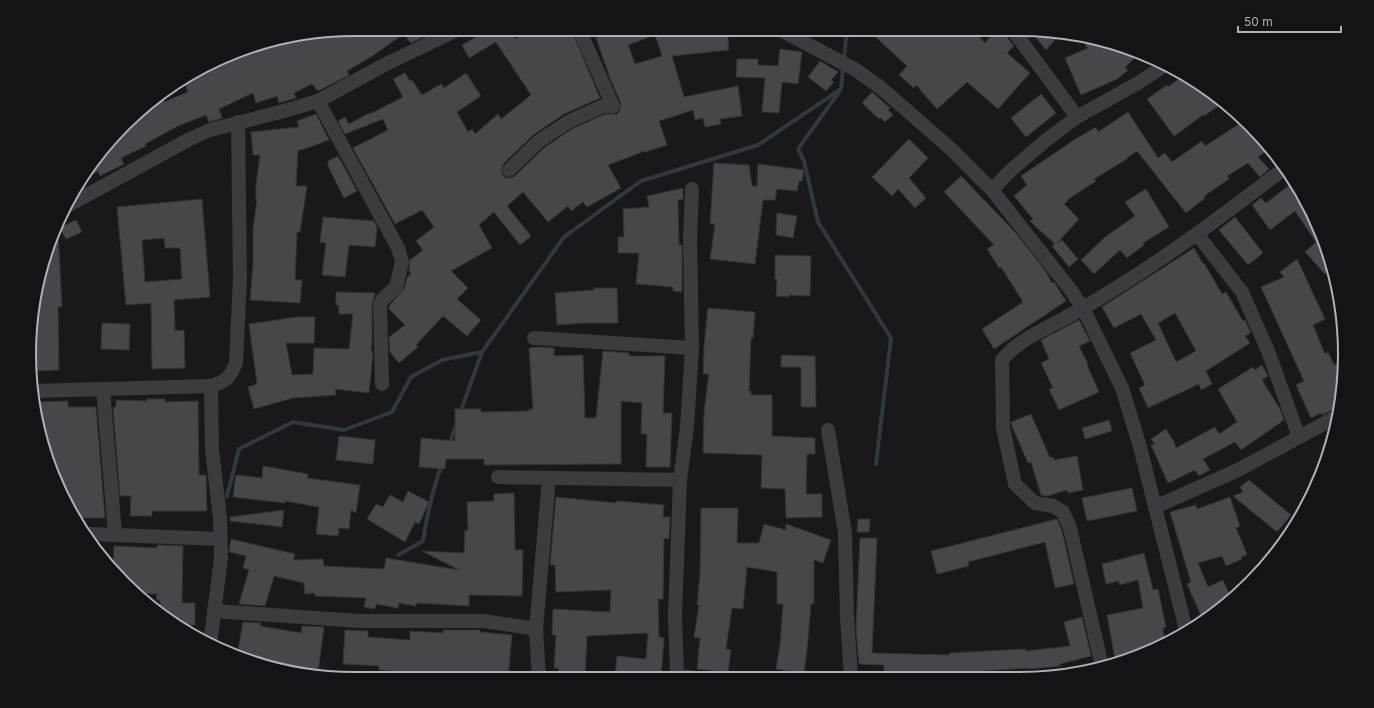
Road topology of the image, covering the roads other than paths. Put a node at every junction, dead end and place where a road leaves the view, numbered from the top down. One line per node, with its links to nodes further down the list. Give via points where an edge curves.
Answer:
1 (444, 36): 6 (street)
2 (582, 36): 9 (street, via 613,106 603,106 568,122 539,141)
3 (792, 36): 12 (street, via 856,70 880,87 951,149)
4 (1017, 36): 7 (street)
5 (1160, 68): 7 (street)
6 (318, 101): 8 (street); 18 (street, via 398,248 402,262 396,287 380,304)
7 (1077, 117): 12 (street, via 1010,171)
8 (238, 122): 13 (street, via 188,140); 19 (street, via 240,278 236,363 231,375 223,382)
9 (509, 170)
10 (1280, 172): 14 (street)
11 (692, 189): 17 (street)
12 (992, 190): 15 (street)
13 (75, 201)
14 (1197, 234): 15 (street); 24 (street, via 1242,292 1268,351)
15 (1084, 308): 28 (street, via 1122,388); 36 (street, via 1008,351 1002,360 1004,428 1015,484 1035,502 1053,506 1063,512 1070,528)
16 (534, 338): 17 (street)
17 (692, 348): 27 (street, via 687,427)
18 (382, 384)
19 (211, 386): 20 (street); 31 (street, via 212,450)
20 (103, 389): 21 (street); 30 (street)
21 (39, 391)
22 (1331, 420): 24 (street)
23 (828, 430): 39 (street, via 845,533)
24 (1300, 437): 28 (street, via 1238,470)
25 (498, 477): 26 (street)
26 (549, 478): 27 (street); 34 (street)
27 (680, 480): 38 (street, via 675,615)
28 (1155, 507): 33 (street)
29 (92, 534): 30 (street)
30 (115, 534): 31 (street)
31 (220, 539): 32 (street)
32 (214, 611): 34 (street, via 360,621 484,621); 35 (street)
33 (1185, 625)
34 (536, 629): 37 (street)
35 (211, 638)
36 (1101, 661)
37 (539, 672)
38 (677, 672)
39 (851, 672)

